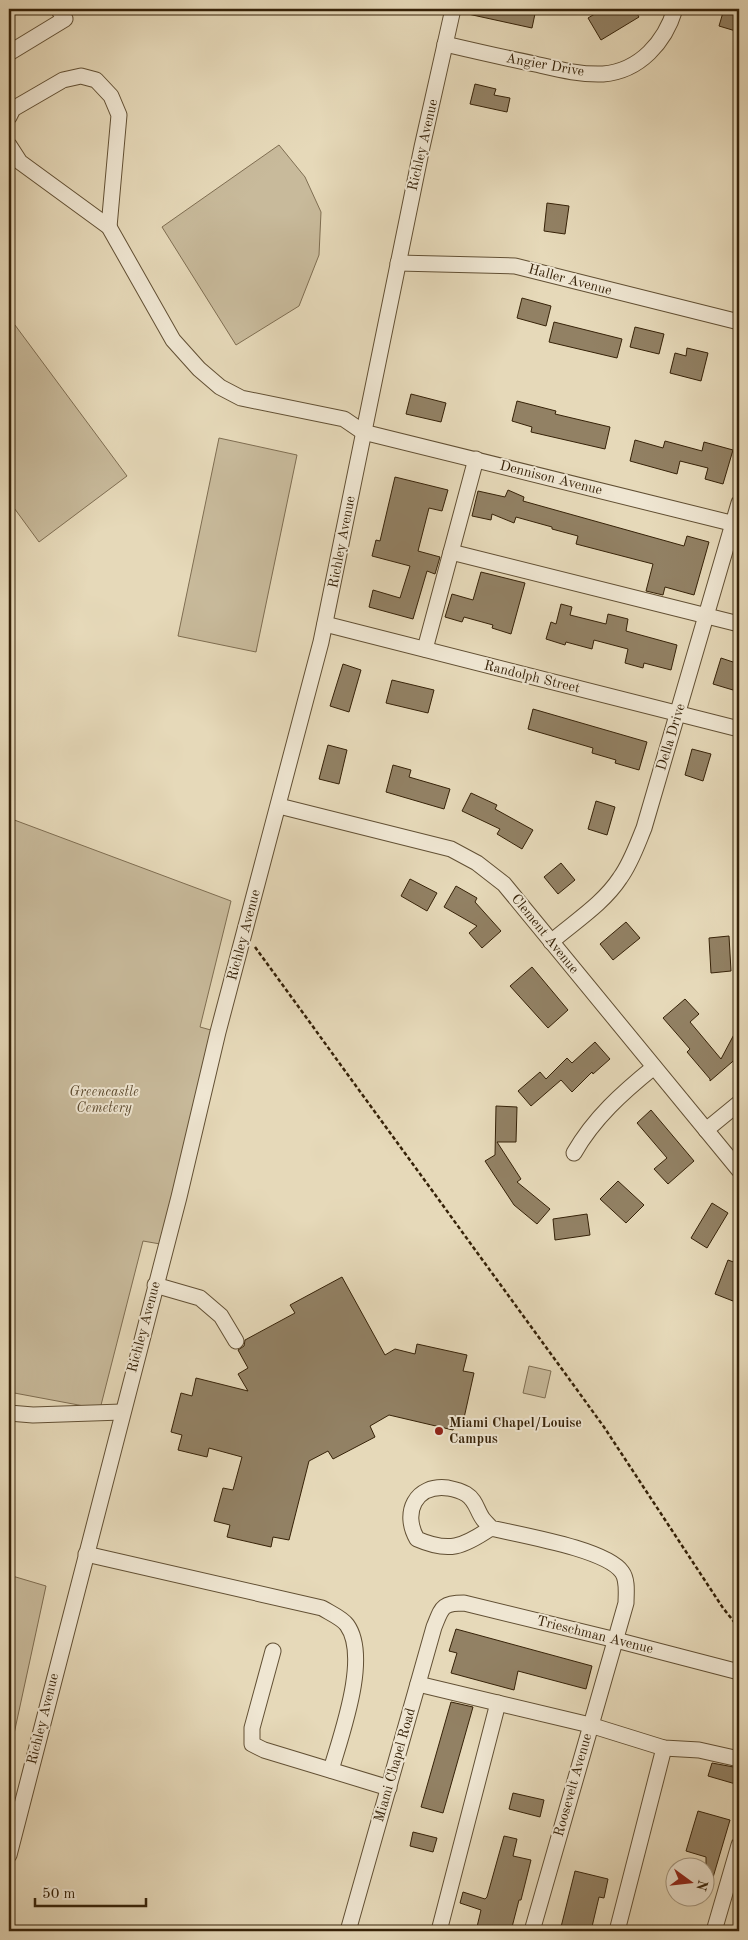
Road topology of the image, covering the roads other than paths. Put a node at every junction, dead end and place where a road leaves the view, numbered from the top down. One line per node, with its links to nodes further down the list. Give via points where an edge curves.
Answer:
1 (58, 9): 5 (street, via 64,20)
2 (453, 9): 4 (street, Richley Avenue)
3 (675, 9): 4 (street, Angier Drive, via 652,50 625,68 604,74 573,72)
4 (445, 44): 9 (street, Richley Avenue)
5 (9, 53)
6 (9, 117): 8 (street, via 13,110 64,80 81,76 96,80 111,96 119,114)
7 (9, 146): 8 (street, via 20,162)
8 (109, 227): 11 (street, Dennison Avenue, via 173,340 199,369 220,386 241,398 344,419)
9 (398, 263): 10 (street, Haller Avenue, via 515,266); 11 (street, Richley Avenue)
10 (739, 322)
11 (363, 432): 12 (street, Dennison Avenue); 17 (street, Richley Avenue)
12 (476, 459): 14 (street, Dennison Avenue); 15 (street)
13 (739, 503): 14 (street, Della Drive)
14 (736, 524): 16 (street, Della Drive)
15 (451, 552): 16 (street); 19 (street)
16 (707, 615): 18 (street); 20 (street, Della Drive)
17 (325, 624): 19 (street, Randolph Street); 22 (street, Richley Avenue)
18 (739, 624)
19 (425, 649): 20 (street, Randolph Street)
20 (678, 714): 21 (street, Randolph Street); 23 (street, Della Drive, via 644,828 631,860 604,897)
21 (739, 729)
22 (279, 806): 23 (street, Clement Avenue, via 437,844 464,855 504,884); 29 (street, Richley Avenue, via 244,932)
23 (551, 942): 24 (street, Clement Avenue)
24 (654, 1067): 26 (street, Clement Avenue); 27 (street, via 600,1116)
25 (739, 1103): 26 (street)
26 (706, 1130): 28 (street, Clement Avenue)
27 (574, 1153)
28 (739, 1170)
29 (156, 1285): 30 (street, via 200,1298 221,1316); 31 (street, Richley Avenue)
30 (236, 1342)
31 (122, 1412): 32 (street); 34 (street, Richley Avenue)
32 (9, 1413)
33 (491, 1528): 33 (street, via 476,1504 466,1494 452,1489 437,1487 422,1493 414,1502 411,1528 417,1539 442,1548 466,1542); 36 (street, Roosevelt Avenue, via 585,1552 613,1564 623,1573 626,1585 626,1603)
34 (86, 1554): 44 (street, via 322,1608 347,1624 355,1641 355,1678); 47 (street, Richley Avenue)
35 (449, 1603): 36 (street, Trieschman Avenue, via 464,1603); 39 (street, Miami Chapel Road, via 441,1609)
36 (616, 1640): 38 (street, Trieschman Avenue); 41 (street, Roosevelt Avenue)
37 (272, 1651): 44 (street, via 252,1728 252,1744)
38 (739, 1672)
39 (418, 1684): 40 (street); 45 (street, Miami Chapel Road)
40 (498, 1702): 41 (street); 49 (street)
41 (590, 1725): 42 (street); 50 (street, Roosevelt Avenue)
42 (664, 1748): 43 (street, via 699,1750); 51 (street)
43 (739, 1759)
44 (331, 1770): 45 (street)
45 (389, 1788): 48 (street, Miami Chapel Road)
46 (739, 1845): 52 (street)
47 (9, 1855)
48 (348, 1931)
49 (439, 1931)
50 (532, 1931)
51 (617, 1931)
52 (714, 1931)

